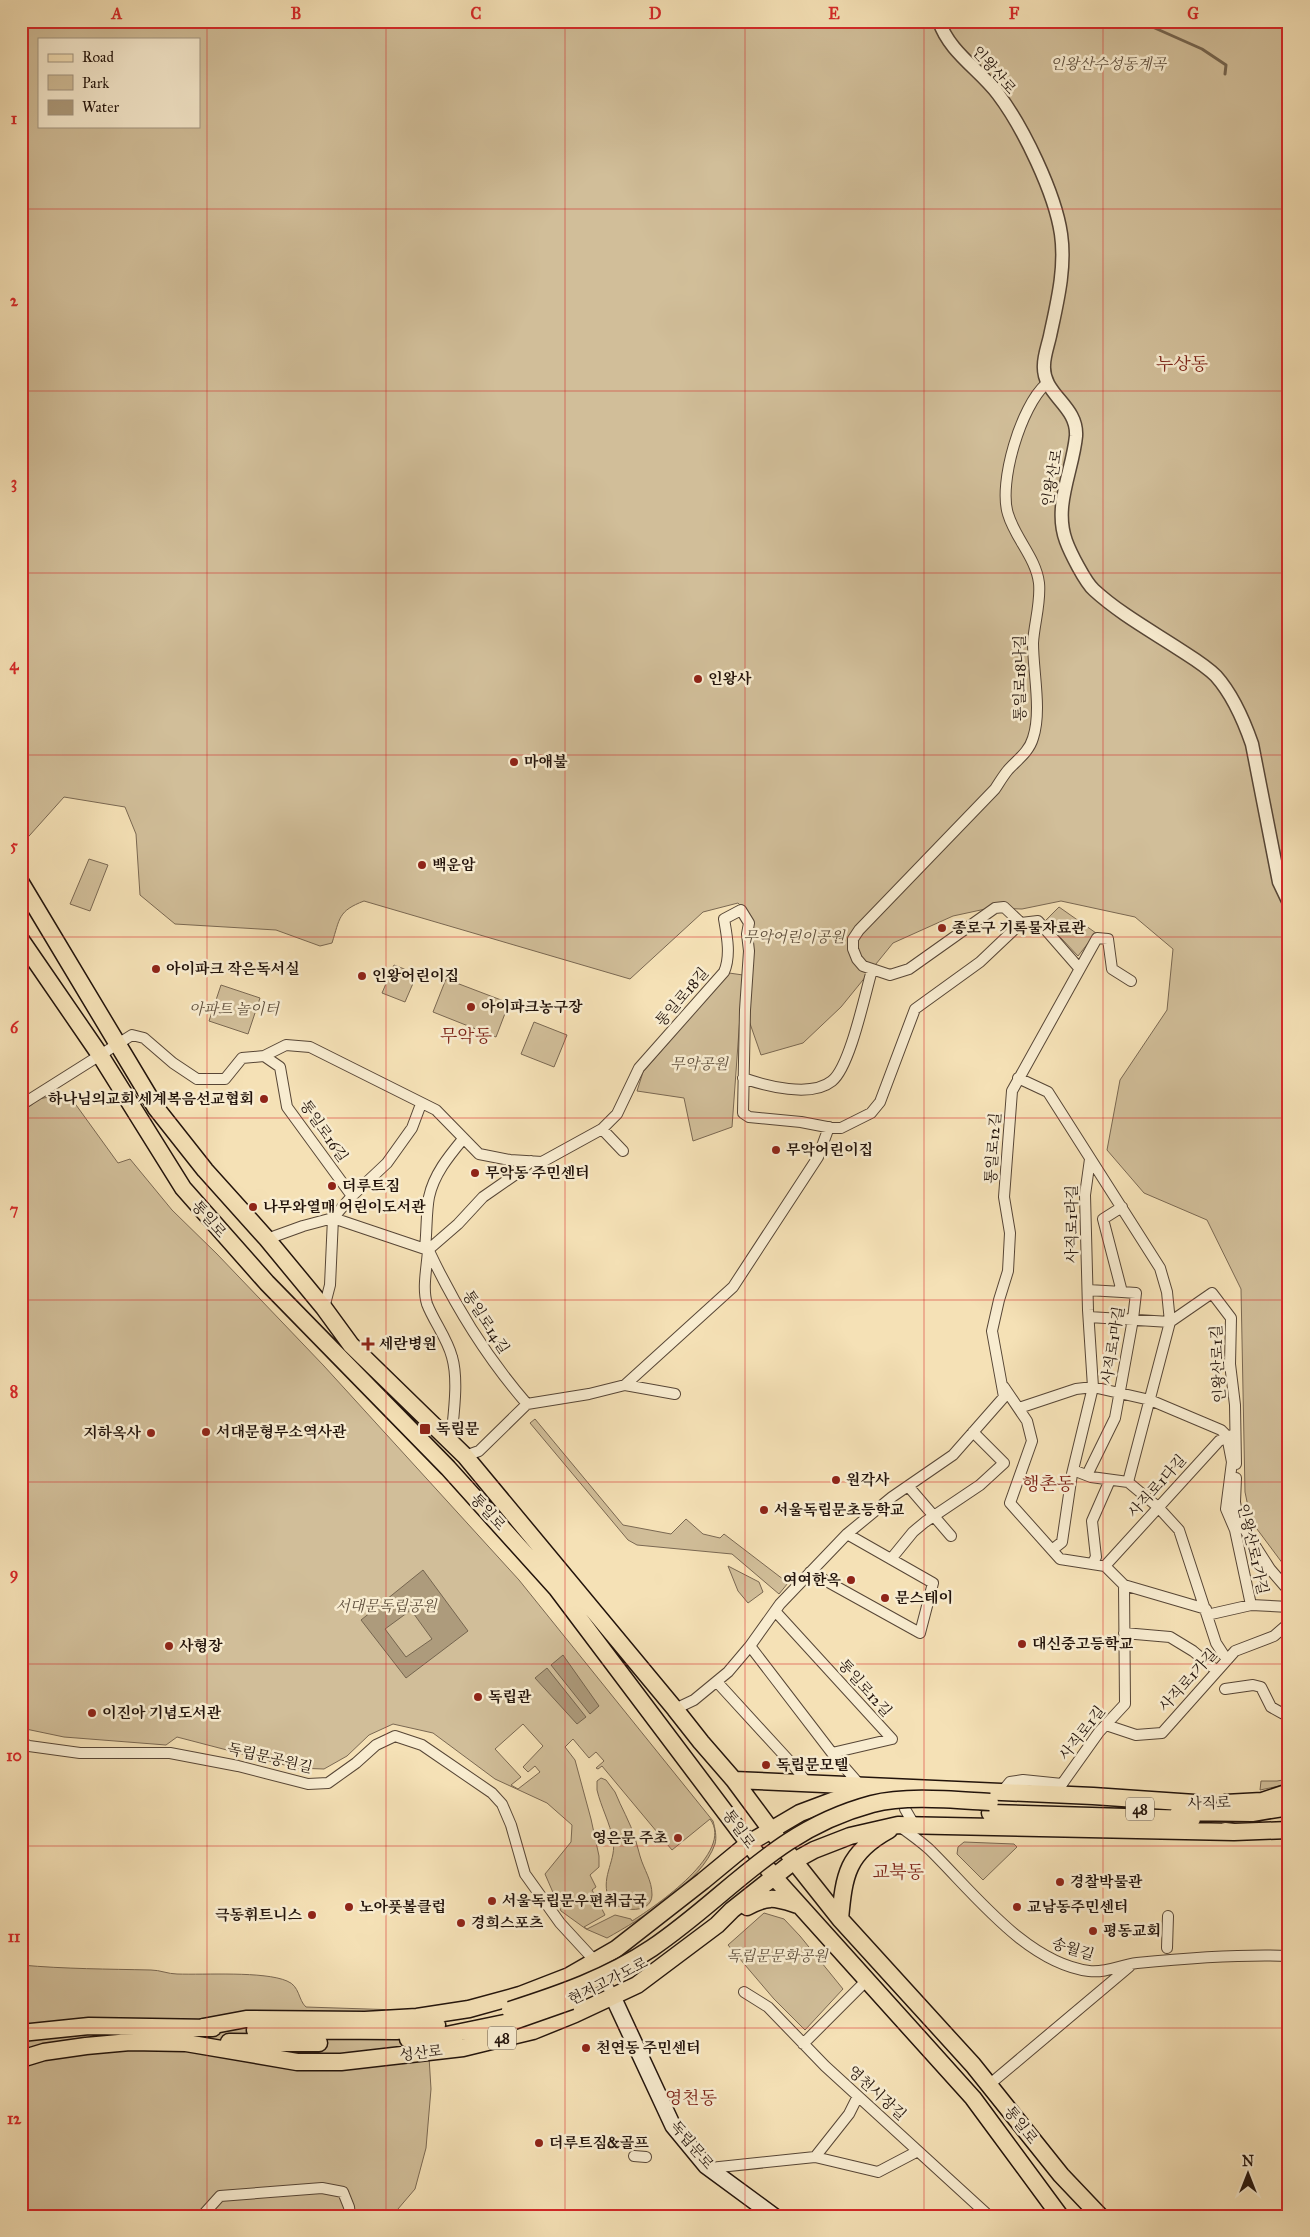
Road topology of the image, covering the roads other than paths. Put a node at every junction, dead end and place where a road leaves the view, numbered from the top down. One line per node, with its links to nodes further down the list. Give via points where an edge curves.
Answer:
1 (939, 21): 2 (street, 인왕산로, via 952,45 998,94 1025,140 1050,194 1061,233 1063,255 1060,289 1044,366)
2 (1046, 384): 4 (street, 인왕산로, via 1070,410 1076,423 1061,514 1066,541 1092,588 1119,610 1196,659 1217,677 1229,695 1252,744 1279,882); 8 (street, 통일로18나길, via 1031,404 1016,437 1004,497 1008,515 1039,583 1033,641 1036,713 1033,738 1022,758 1008,770 995,789 859,930 853,939 853,949 863,966)
3 (21, 883): 10 (main road, 통일로)
4 (1289, 903)
5 (1021, 923): 7 (street, via 1038,921); 8 (street, via 1004,907 995,908 910,969 890,975); 17 (street, 통일로18길, via 980,962 915,1009 885,1091 871,1113 842,1128)
6 (23, 947): 11 (main road, 통일로)
7 (1079, 968): 9 (street, 통일로12길, via 1097,938 1108,939 1112,969); 14 (street, 통일로12길, via 1074,984)
8 (872, 970): 13 (street, via 851,1046 831,1082 793,1090 767,1087)
9 (1131, 981)
10 (119, 1043): 11 (street, 통일로18길); 12 (street, 통일로18길, via 132,1036 144,1038 172,1063 197,1079 224,1079 242,1058); 26 (main road, 통일로, via 156,1108 228,1198)
11 (100, 1054): 16 (street); 46 (main road, 통일로, via 183,1188 267,1283)
12 (264, 1056): 15 (street, 통일로18길, via 286,1046 310,1047); 23 (street, 통일로16길, via 280,1067 287,1107)
13 (743, 1078): 17 (street, 통일로18길, via 743,1113 749,1117); 18 (street, 통일로18길, via 749,923 741,910 724,919 728,944 724,972 638,1068 617,1114)
14 (1018, 1078): 21 (street, via 1048,1092); 34 (street, 통일로12길, via 1012,1091 1004,1197 1010,1233 1008,1271 992,1332)
15 (421, 1104): 19 (street, 통일로18길, via 436,1110); 23 (street, via 412,1128 387,1163)
16 (21, 1106)
17 (829, 1127): 35 (street, via 818,1156 732,1287)
18 (602, 1130): 20 (street); 22 (street, 통일로18길, via 542,1162)
19 (463, 1139): 22 (street, 통일로18길, via 479,1154); 27 (street, 통일로14길, via 445,1161 429,1197)
20 (623, 1151)
21 (1090, 1159): 24 (street); 28 (street, 사직로1라길, via 1085,1195)
22 (531, 1161): 27 (street, via 483,1197 458,1224)
23 (352, 1196): 25 (street)
24 (1122, 1207): 29 (street, 사직로1마길, via 1103,1219); 33 (street, via 1160,1268 1167,1292)
25 (333, 1218): 26 (street); 27 (street); 30 (street, via 330,1285)
26 (267, 1240): 30 (main road, 통일로)
27 (427, 1249): 40 (street, 통일로14길, via 446,1288 481,1344); 44 (street, 통일로14길, via 427,1304 454,1365)
28 (1088, 1290): 29 (street); 31 (street, 사직로1라길)
29 (1122, 1292): 32 (street, 사직로1마길, via 1136,1293)
30 (324, 1308): 44 (main road, 통일로, via 351,1346)
31 (1089, 1317): 32 (street); 36 (street, 사직로1라길)
32 (1133, 1319): 33 (street); 38 (street, 사직로1마길)
33 (1170, 1322): 39 (street); 43 (street, 인왕산로1길, via 1212,1293 1231,1318)
34 (1002, 1384): 41 (street); 42 (street, 통일로12길, via 1004,1397)
35 (625, 1385): 37 (street); 40 (street)
36 (1093, 1387): 38 (street); 41 (street, via 1069,1391); 47 (street, 사직로1라길)
37 (675, 1394)
38 (1120, 1394): 39 (street); 48 (street, 사직로1마길, via 1115,1418)
39 (1150, 1400): 43 (street); 50 (street)
40 (527, 1404): 45 (street, via 479,1451)
41 (1019, 1408): 56 (street, via 1027,1421 1032,1441 1010,1503)
42 (973, 1432): 51 (street, 통일로12길, via 953,1454); 53 (street, via 1004,1462 980,1485)
43 (1231, 1435): 52 (street, 사직로1다길, via 1219,1440); 62 (street, 인왕산로1길, via 1238,1519 1270,1569); 63 (street, 인왕산로1가길, via 1232,1462 1226,1509 1236,1530)
44 (451, 1442): 45 (main road, 통일로)
45 (465, 1456): 46 (main road); 74 (main road, 통일로)
46 (448, 1468): 90 (main road, 통일로, via 557,1589)
47 (1073, 1470): 48 (street); 56 (street, 사직로1라길, via 1062,1542)
48 (1087, 1475): 49 (street)
49 (1110, 1480): 50 (street); 58 (street, via 1092,1522 1096,1557)
50 (1128, 1482): 52 (street)
51 (908, 1486): 53 (street); 54 (street, 통일로12길)
52 (1158, 1507): 59 (street, 사직로1다길); 66 (street, via 1179,1530)
53 (934, 1516): 55 (street); 57 (street, via 913,1532)
54 (847, 1534): 57 (street); 60 (street, 통일로12길)
55 (950, 1536)
56 (1052, 1550): 58 (street, via 1060,1559)
57 (891, 1559): 60 (street, via 934,1583 920,1633)
58 (1092, 1564): 59 (street)
59 (1105, 1566): 61 (street)
60 (810, 1572): 65 (street, 통일로12길)
61 (1124, 1585): 66 (street); 68 (street, 사직로1길)
62 (1289, 1591)
63 (1251, 1605): 64 (street, 인왕산로1가길); 66 (street, 인왕산로1가길)
64 (1289, 1607)
65 (775, 1611): 69 (street, 통일로12길); 78 (street, 통일로12길, via 892,1739)
66 (1207, 1612): 70 (street, via 1216,1643)
67 (1289, 1623): 70 (street, 사직로1가길, via 1274,1636 1235,1651)
68 (1124, 1633): 71 (street, via 1170,1636); 76 (street, 사직로1길, via 1125,1704)
69 (750, 1646): 72 (street, 통일로12길); 78 (street)
70 (1227, 1660): 71 (street, 사직로1가길)
71 (1217, 1671): 76 (street, 사직로1가길, via 1162,1733 1136,1736)
72 (717, 1682): 74 (street, 통일로12길); 80 (street)
73 (1225, 1689): 75 (street, via 1262,1687 1271,1707)
74 (676, 1709): 79 (main road, 통일로)
75 (1289, 1717)
76 (1106, 1725): 85 (street, 사직로1길, via 1062,1784 1010,1782)
77 (21, 1742): 109 (street, 독립문공원길, via 80,1753 170,1753 308,1784 328,1783 376,1745 395,1736 422,1745 492,1793 502,1804 525,1874 560,1923)
78 (832, 1753): 81 (street)
79 (734, 1780): 80 (main road); 93 (main road, 통일로)
80 (808, 1784): 81 (main road)
81 (860, 1785): 82 (main road)
82 (913, 1788): 84 (main road); 85 (main road); 92 (street, via 905,1797 906,1809)
83 (1289, 1792): 86 (main road, 사직로 / 48, via 1262,1801)
84 (846, 1798): 93 (main road, via 800,1813); 96 (main road, via 836,1805 830,1824 841,1836)
85 (996, 1799): 86 (main road, via 1093,1796); 88 (main road, 사직로 / 48); 114 (main road, 현저고가도로 / 48, bridge, via 874,1803 824,1821 783,1843 678,1929 622,1967)
86 (1196, 1803): 88 (main road, 사직로 / 48)
87 (1289, 1807): 88 (main road, 사직로 / 48, via 1252,1813)
88 (1134, 1812): 89 (main road, 사직로 / 48, via 1227,1820); 95 (main road, 사직로)
89 (1289, 1815)
90 (733, 1820): 97 (main road, 통일로); 99 (main road, via 740,1834)
91 (898, 1825): 92 (main road, 성산로); 96 (main road, 성산로); 98 (street, 송월길); 105 (main road, via 875,1838 857,1854 844,1882)
92 (915, 1826): 95 (main road, 성산로); 98 (street)
93 (770, 1829): 97 (main road); 100 (main road, 통일로)
94 (1285, 1831): 95 (main road, 사직로)
95 (1234, 1832)
96 (850, 1836): 100 (main road, 성산로)
97 (749, 1842): 99 (main road); 101 (main road, 통일로)
98 (927, 1847): 110 (street, 송월길, via 1021,1940 1044,1956 1087,1971 1104,1972)
99 (732, 1856): 102 (main road)
100 (794, 1861): 101 (main road, 성산로); 105 (main road, 통일로)
101 (774, 1877): 103 (main road, 통일로); 106 (main road, 성산로 / 48)
102 (703, 1881): 106 (main road, via 717,1894 722,1911); 109 (main road)
103 (798, 1905): 106 (main road, via 764,1898); 111 (main road, 통일로)
104 (1168, 1916): 107 (street)
105 (840, 1919): 120 (main road, 통일로)
106 (717, 1925): 113 (main road, 성산로 / 48, via 637,1985)
107 (1167, 1948)
108 (1289, 1956): 110 (street, 송월길, via 1220,1957)
109 (595, 1961): 113 (street); 115 (main road, via 569,1976 520,1995 468,2009 417,2017 365,2020 246,2019)
110 (1132, 1964): 120 (street)
111 (866, 1981): 118 (street); 122 (main road, 통일로)
112 (744, 1992): 118 (street, 영천시장길, via 768,2008)
113 (613, 1997): 117 (main road, 성산로 / 48, via 533,2031 463,2048 341,2062 297,2062); 127 (main road, 독립문로, via 673,2126)
114 (512, 2015): 115 (main road, 현저고가도로 / 48, via 396,2031); 117 (main road, 현저고가도로 / 48, via 432,2038 359,2043)
115 (204, 2028): 116 (main road, 48, via 89,2026)
116 (21, 2032)
117 (186, 2043): 119 (main road, 성산로 / 48, via 130,2042 86,2046)
118 (803, 2044): 121 (street, 영천시장길)
119 (21, 2059)
120 (990, 2084): 122 (main road); 134 (main road, 통일로, via 1061,2175)
121 (858, 2096): 123 (street, 영천시장길); 126 (street)
122 (973, 2098): 133 (main road, 통일로)
123 (918, 2151): 126 (street, via 878,2172); 128 (street, 영천시장길)
124 (634, 2156): 125 (street)
125 (646, 2157)
126 (815, 2157): 127 (street)
127 (710, 2168): 131 (main road, 독립문로)
128 (978, 2212): 132 (street, 영천시장길)
129 (202, 2216): 130 (street, via 220,2196 322,2188 343,2192 350,2207)
130 (350, 2216)
131 (774, 2216)
132 (990, 2216)
133 (1060, 2216)
134 (1100, 2216)

